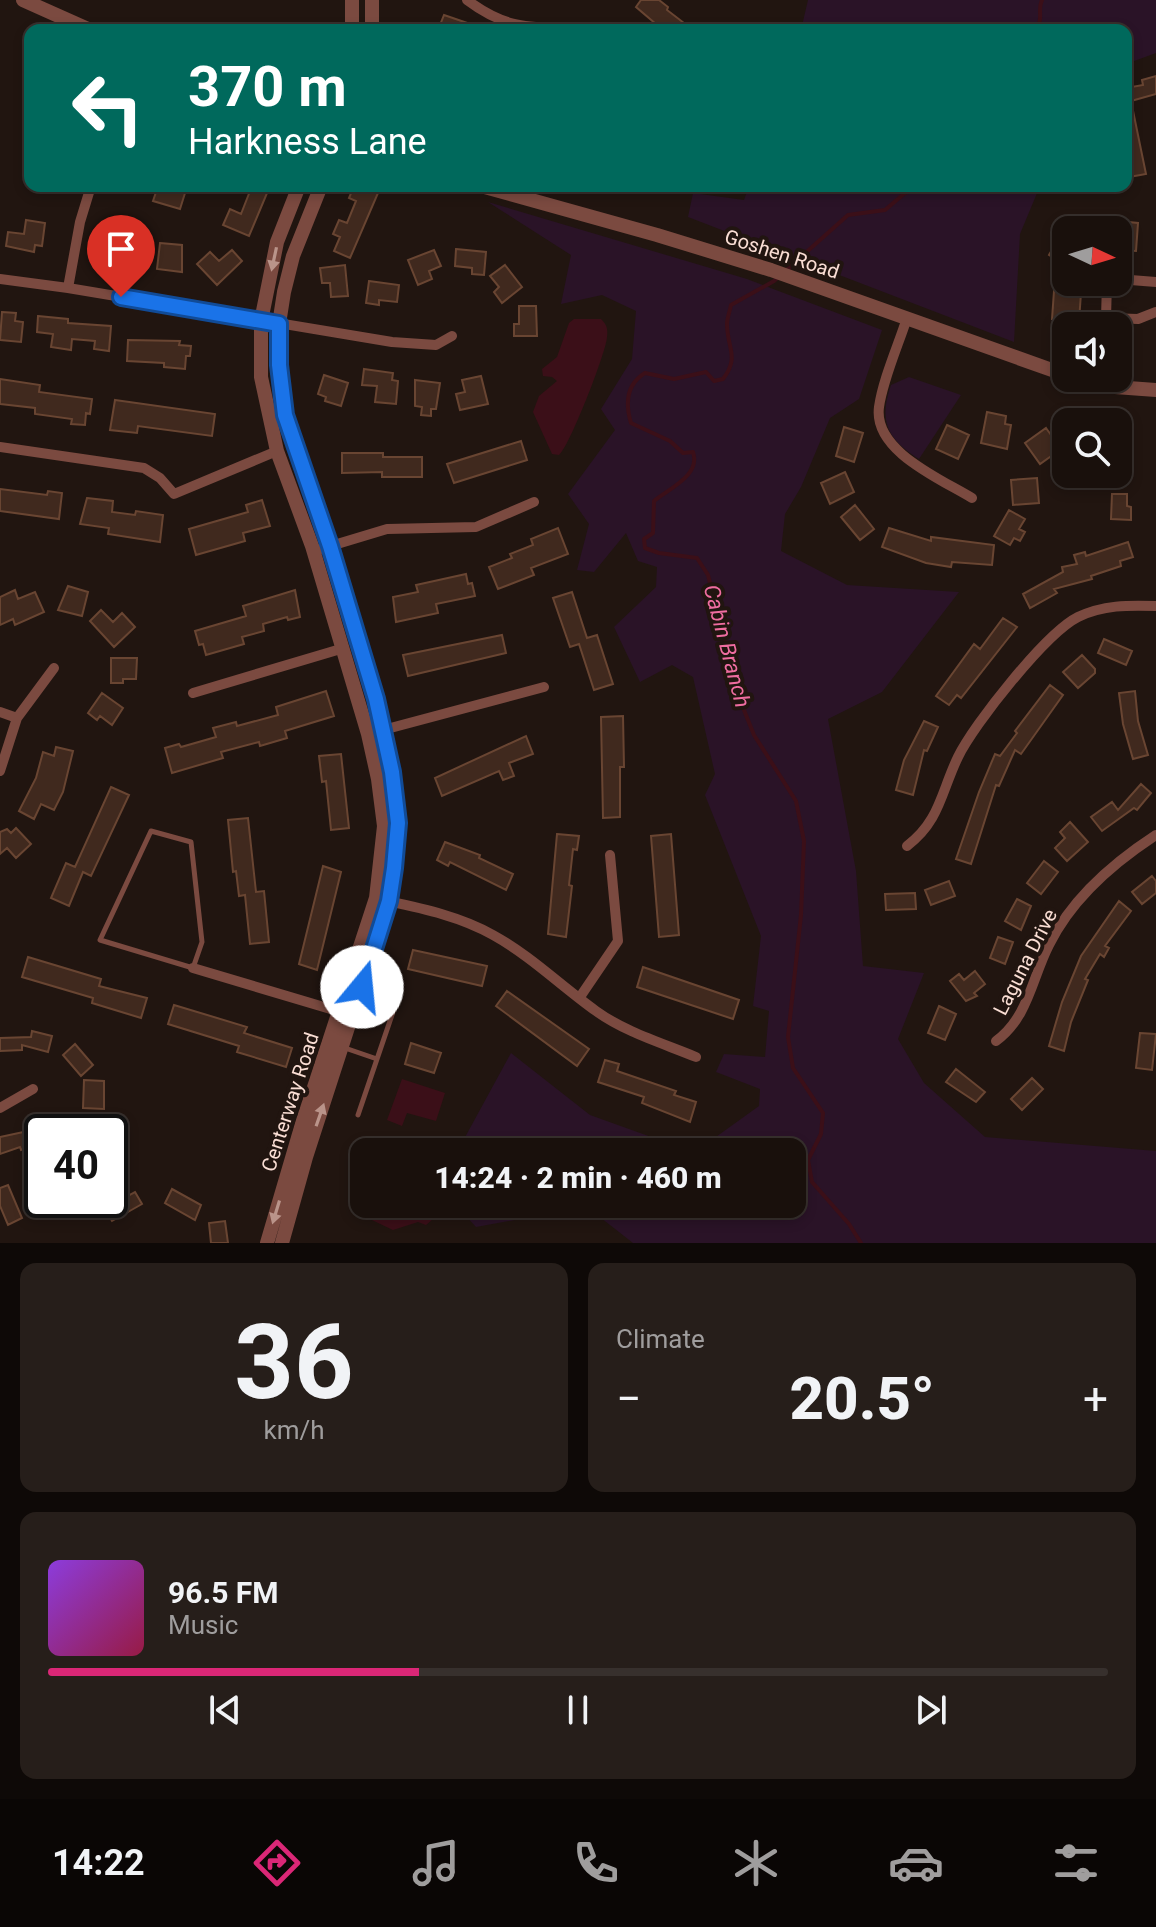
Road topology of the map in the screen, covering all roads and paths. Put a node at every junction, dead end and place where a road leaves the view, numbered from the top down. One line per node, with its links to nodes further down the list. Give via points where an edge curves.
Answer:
1 (23, 0): 5 (street)
2 (352, 0): 6 (street)
3 (372, 0): 7 (street)
4 (467, 0): 8 (street)
5 (77, 24)
6 (352, 24)
7 (372, 24)
8 (497, 24)
9 (89, 192): 16 (street)
10 (297, 192): 20 (street, Centerway Road, one-way to 20, via 277,242)
11 (319, 192): 21 (street, Centerway Road, via 293,256)
12 (503, 192): 19 (street, Goshen Road, via 771,270)
13 (0, 279): 16 (street)
14 (1132, 280): 15 (street)
15 (1156, 282)
16 (68, 288): 20 (street)
17 (1107, 296): 18 (street, via 1106,318 1138,319)
18 (1156, 312)
19 (907, 318): 23 (street, Goshen Road); 28 (street, via 879,409 882,430 891,446)
20 (261, 321): 21 (street); 27 (street, Centerway Road, via 261,377)
21 (279, 324): 22 (street, via 412,344 436,345); 30 (street, Centerway Road, via 285,415)
22 (452, 336)
23 (1052, 370)
24 (1132, 388): 25 (street)
25 (1156, 390)
26 (0, 447): 27 (street, via 144,468 174,494)
27 (277, 451): 31 (street, Centerway Road)
28 (972, 498)
29 (534, 502): 30 (street, via 476,527 387,529)
30 (330, 546): 31 (street); 39 (street, Centerway Road)
31 (314, 551): 33 (street, Centerway Road)
32 (1156, 606): 43 (street, via 1102,608 1075,618 1047,641 974,728 935,818)
33 (344, 648): 36 (street); 40 (street, Centerway Road)
34 (54, 668): 38 (street)
35 (544, 687): 39 (street)
36 (193, 693)
37 (0, 712): 38 (street)
38 (17, 718): 41 (street)
39 (385, 730): 40 (street); 45 (street, Centerway Road, via 398,823)
40 (368, 734): 45 (street, Centerway Road, via 384,826)
41 (0, 771)
42 (1156, 835): 50 (street, Laguna Drive, via 1128,853 1067,915 1019,1018)
43 (907, 846)
44 (610, 855): 47 (street, via 618,941)
45 (383, 900): 47 (street, via 494,935); 49 (street, Centerway Road)
46 (193, 968): 46 (lane, via 202,942 191,842 151,831 100,940); 49 (street)
47 (580, 997): 52 (street, via 626,1029)
48 (393, 1012): 53 (lane)
49 (346, 1014): 51 (street, Centerway Road)
50 (996, 1041)
51 (336, 1046): 53 (lane); 57 (street, Centerway Road, one-way to 57, via 302,1124); 58 (street, Centerway Road, one-way to 51)
52 (696, 1057)
53 (377, 1059): 56 (lane)
54 (33, 1089): 55 (street)
55 (0, 1108)
56 (358, 1115)
57 (267, 1243)
58 (282, 1243)

